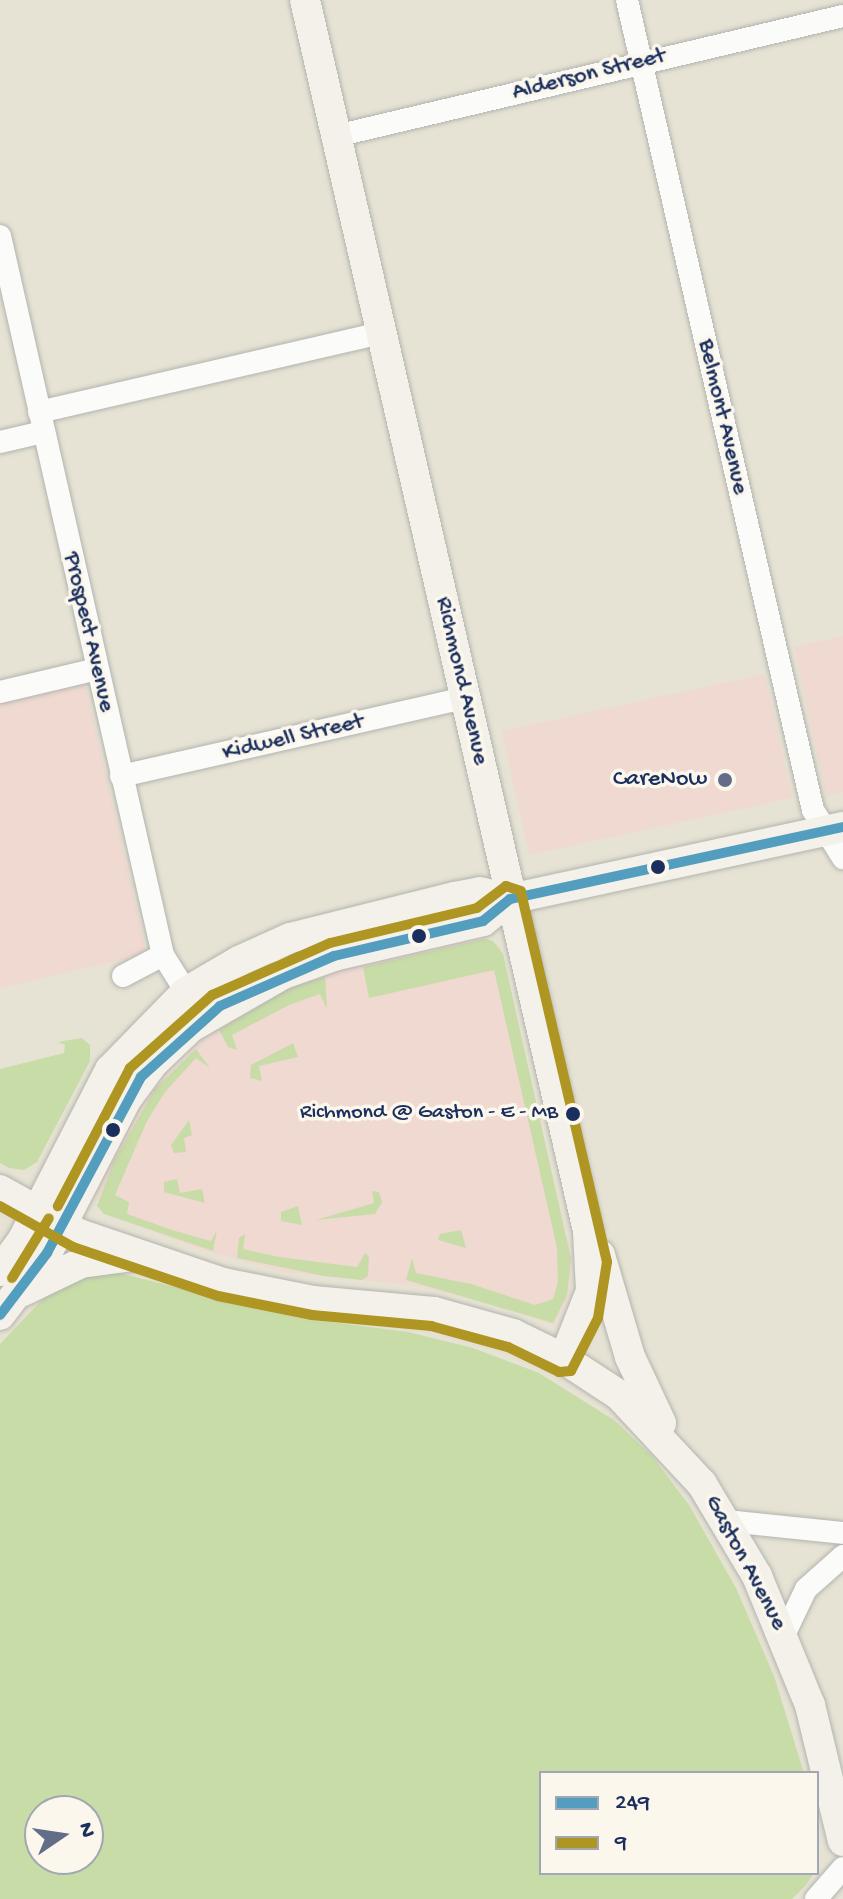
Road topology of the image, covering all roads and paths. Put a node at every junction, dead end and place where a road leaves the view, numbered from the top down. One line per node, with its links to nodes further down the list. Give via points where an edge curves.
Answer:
1 (305, 0): 5 (street, Richmond Avenue)
2 (627, 0): 4 (street, Belmont Avenue)
3 (843, 16): 4 (street, Alderson Street)
4 (641, 62): 5 (street, Alderson Street); 14 (street, Belmont Avenue, via 777,664)
5 (336, 136): 7 (street, Richmond Avenue)
6 (0, 236): 8 (street, Prospect Avenue)
7 (381, 333): 8 (street); 12 (street, Richmond Avenue)
8 (41, 422): 9 (street); 10 (street, Prospect Avenue)
9 (0, 442)
10 (97, 669): 11 (street); 13 (street, Prospect Avenue)
11 (0, 692)
12 (465, 698): 13 (street, Kidwell Street); 16 (street, Richmond Avenue)
13 (121, 776): 17 (street, Prospect Avenue)
14 (833, 829): 15 (street); 16 (street)
15 (843, 858)
16 (510, 899): 19 (street, via 480,892 290,938); 20 (street, via 483,921 334,956 283,974); 24 (street, Richmond Avenue)
17 (163, 955): 18 (street); 19 (street, Prospect Avenue)
18 (123, 976)
19 (186, 992): 20 (street, Prospect Avenue); 22 (street, via 110,1070)
20 (203, 1019): 23 (street, via 141,1077)
21 (0, 1190): 22 (street, Gaston Avenue)
22 (37, 1211): 23 (street, Gaston Avenue); 26 (street)
23 (64, 1225): 25 (street, Gaston Avenue); 26 (street)
24 (588, 1231): 27 (street, Richmond Avenue, via 591,1291); 28 (street, via 604,1265 640,1384)
25 (135, 1256): 26 (street, via 81,1263); 27 (street, Gaston Avenue, via 223,1283 313,1301 434,1312 513,1334)
26 (6, 1293)
27 (564, 1359): 28 (street, Gaston Avenue, via 619,1395)
28 (678, 1453): 29 (street, Gaston Avenue)
29 (727, 1521): 30 (street); 32 (street, Gaston Avenue)
30 (843, 1533)
31 (843, 1556): 32 (street, via 806,1589)
32 (784, 1635): 33 (street, Gaston Avenue, via 825,1753)
33 (843, 1841)
34 (843, 1868): 35 (street)
35 (816, 1899)

